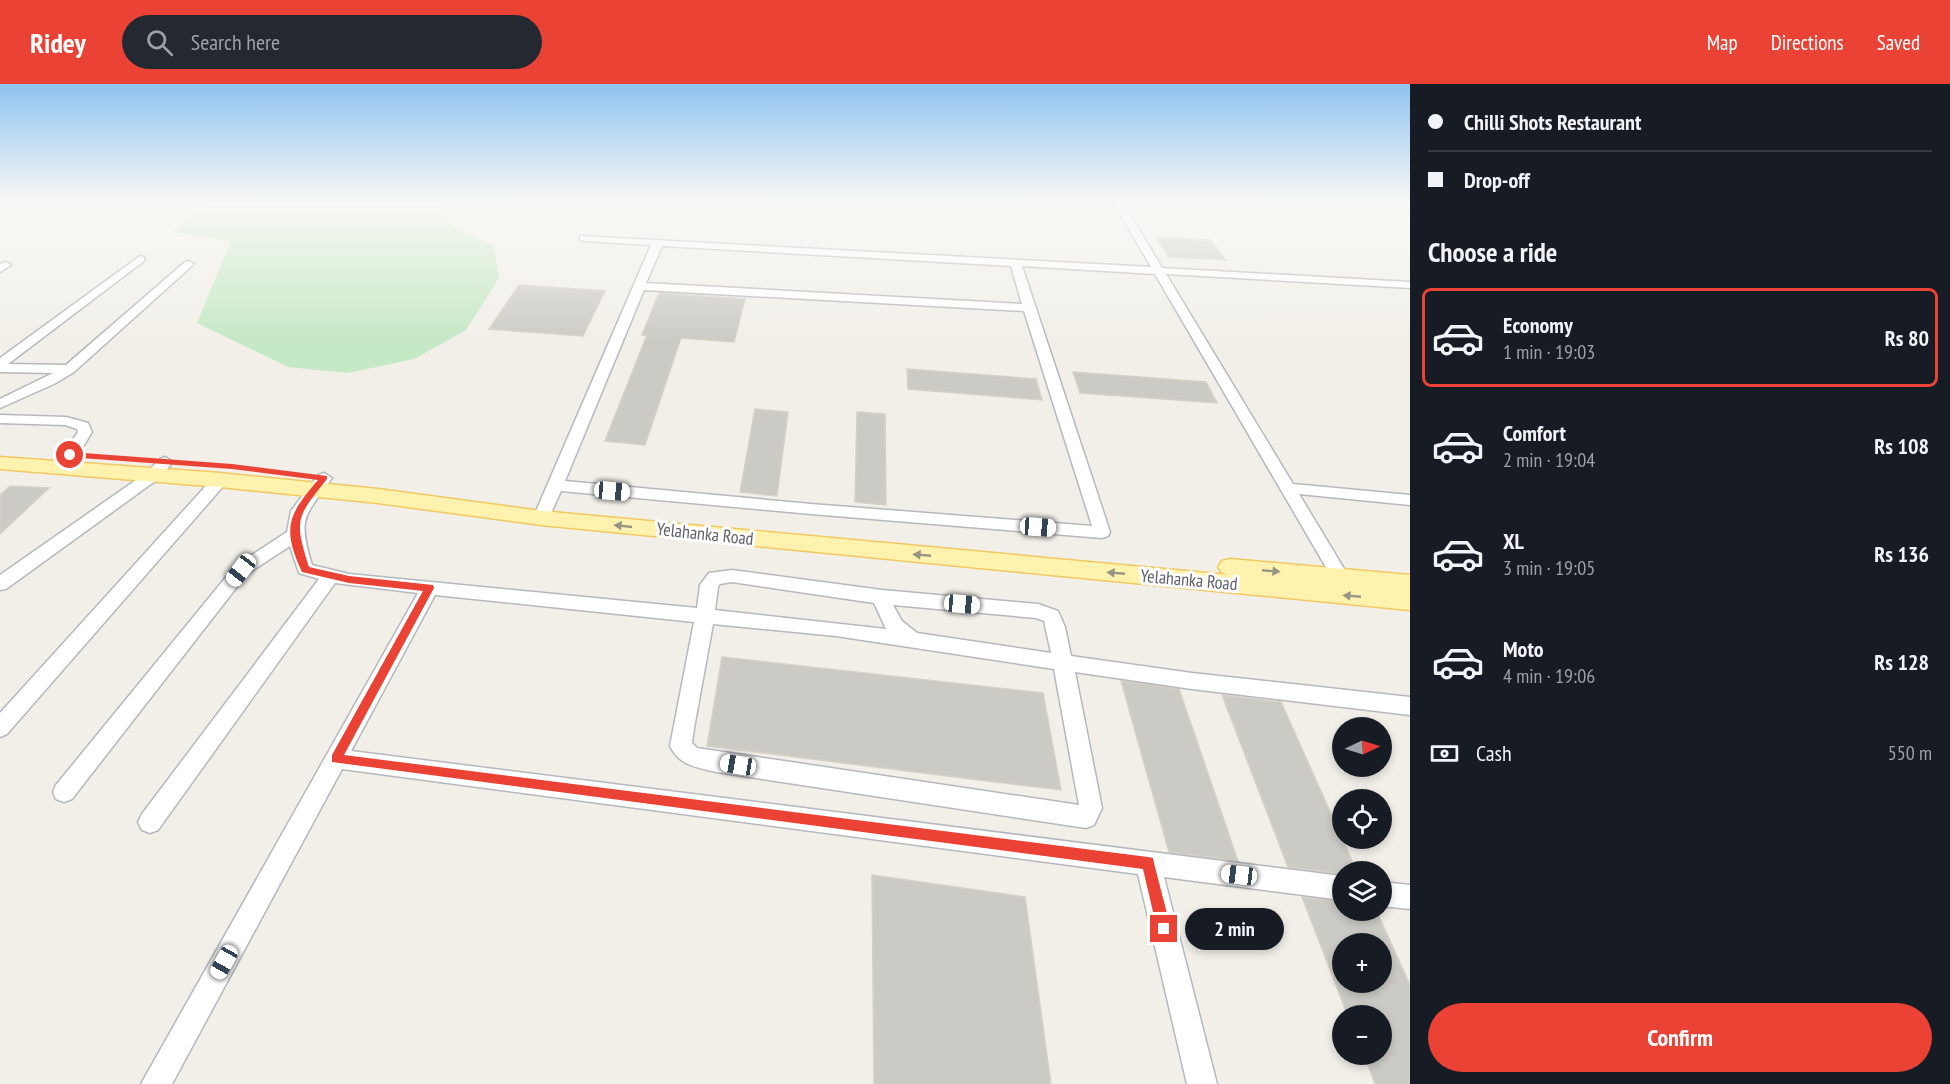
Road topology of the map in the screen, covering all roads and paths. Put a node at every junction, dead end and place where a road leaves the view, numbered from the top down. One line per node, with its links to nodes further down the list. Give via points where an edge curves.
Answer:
1 (655, 249): 9 (lane)
2 (777, 249): 5 (lane)
3 (1145, 249): 7 (lane)
4 (140, 259): 11 (lane)
5 (1015, 262): 7 (lane); 10 (lane)
6 (189, 264): 12 (lane)
7 (1157, 270): 8 (lane); 21 (lane)
8 (1410, 285)
9 (639, 286): 10 (lane); 23 (lane)
10 (1029, 308): 23 (lane, via 1102,532 853,513)
11 (0, 366): 12 (lane)
12 (69, 369): 13 (lane)
13 (0, 404)
14 (0, 420): 16 (lane, via 66,421 83,426 82,439)
15 (0, 449): 16 (main road, Yelahanka Road)
16 (63, 461): 17 (main road, Yelahanka Road); 18 (main road, Yelahanka Road)
17 (0, 463)
18 (158, 469): 19 (main road, Yelahanka Road); 20 (main road, Yelahanka Road, via 232,467); 27 (lane)
19 (220, 480): 20 (main road, Yelahanka Road); 37 (lane)
20 (320, 484): 23 (main road, Yelahanka Road); 24 (lane, via 300,507 294,520)
21 (1287, 488): 22 (lane); 26 (lane)
22 (1410, 500)
23 (548, 502): 26 (main road, Yelahanka Road, one-way to 26); 31 (main road, Yelahanka Road, one-way to 23)
24 (295, 535): 25 (lane, via 305,569); 39 (lane, via 241,570)
25 (331, 575): 29 (lane); 40 (lane)
26 (1340, 578): 28 (main road, Yelahanka Road)
27 (0, 584)
28 (1410, 584)
29 (430, 588): 32 (lane); 38 (lane)
30 (882, 597): 32 (lane, via 732,576 715,578 709,585); 33 (lane, via 881,610 873,622); 34 (lane, via 896,630); 35 (lane, via 1038,611 1051,616)
31 (1410, 601)
32 (705, 616): 33 (lane); 35 (lane, via 681,746 690,756 1086,817 1091,808)
33 (855, 632): 34 (lane)
34 (913, 640): 35 (lane)
35 (1063, 662): 36 (lane)
36 (1410, 706)
37 (0, 728)
38 (336, 759): 41 (lane); 45 (lane)
39 (64, 792)
40 (150, 822)
41 (1148, 863): 42 (lane); 46 (lane)
42 (1332, 887)
43 (1392, 895): 44 (lane)
44 (1410, 897)
45 (156, 1084)
46 (1203, 1084)

